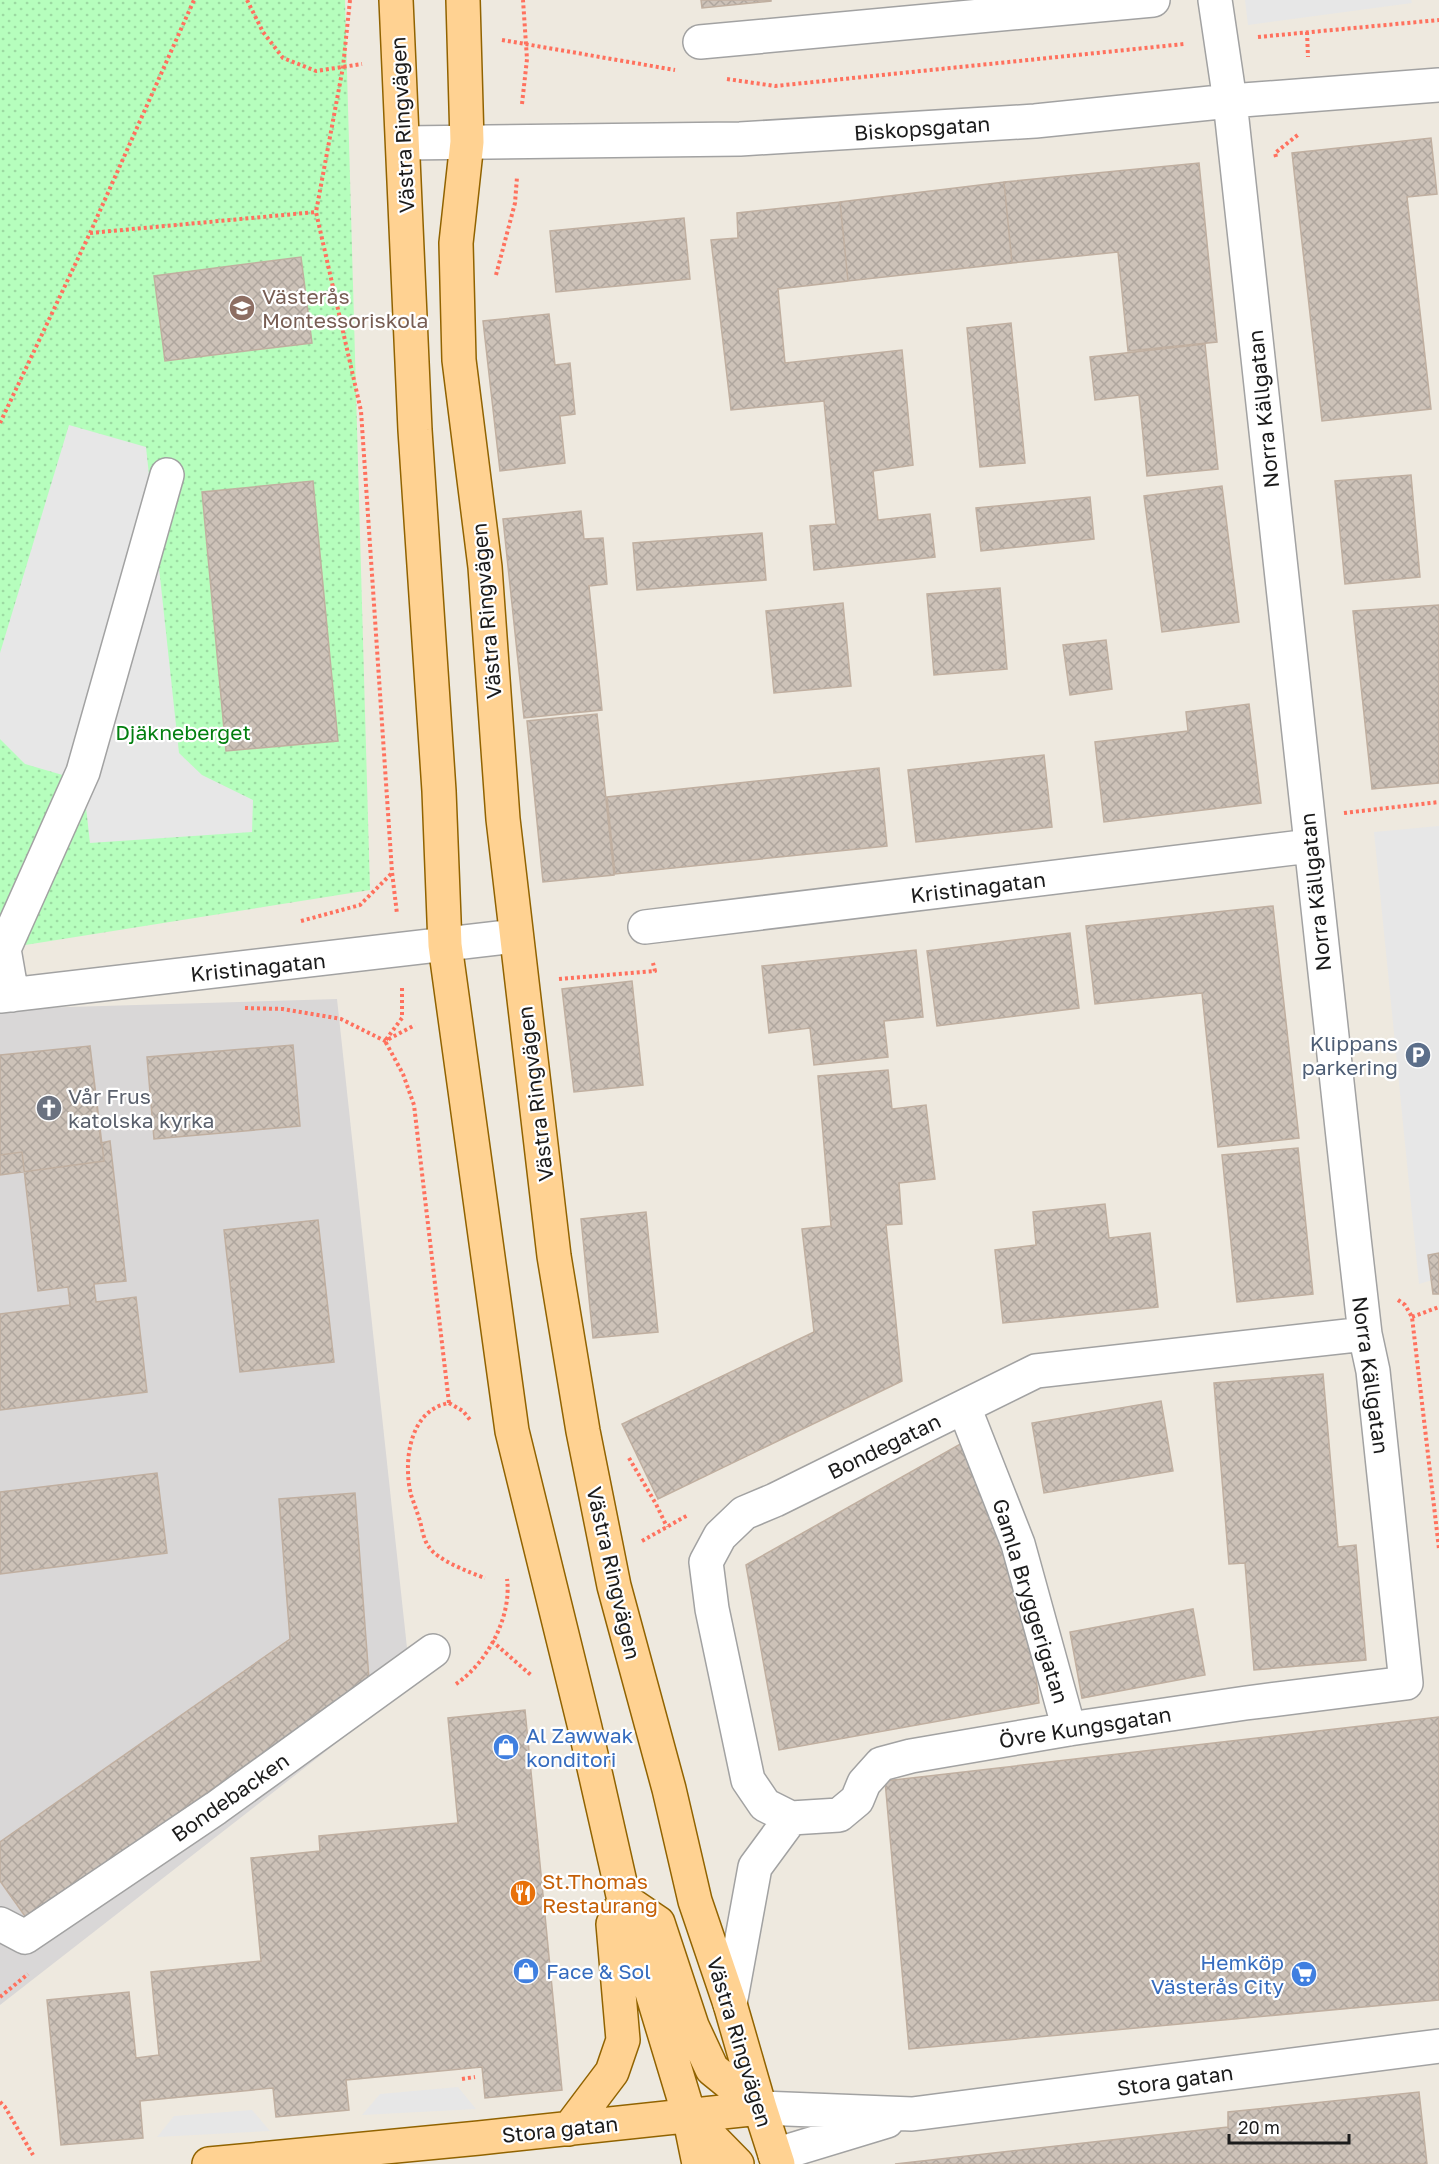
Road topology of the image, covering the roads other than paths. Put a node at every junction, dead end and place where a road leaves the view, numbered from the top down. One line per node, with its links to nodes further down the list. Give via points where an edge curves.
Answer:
1 (396, 0): 9 (main road, Västra Ringvägen)
2 (463, 0): 8 (main road, Västra Ringvägen)
3 (1153, 0): 5 (street)
4 (1215, 0): 7 (street, Norra Källgatan)
5 (700, 42)
6 (1439, 85): 7 (street, Biskopsgatan)
7 (1230, 101): 8 (street, Biskopsgatan, via 1035,121 740,139); 11 (street, Norra Källgatan)
8 (467, 142): 9 (street, Biskopsgatan); 13 (main road, Västra Ringvägen, via 456,243 459,360 485,567 503,819)
9 (403, 143): 14 (main road, Västra Ringvägen, via 415,430)
10 (167, 475): 15 (street, via 83,772 4,949)
11 (1309, 831): 12 (street, Kristinagatan); 16 (street, Norra Källgatan)
12 (645, 927)
13 (516, 936): 14 (street, Kristinagatan); 24 (main road, Västra Ringvägen, via 554,1256 585,1442 614,1586 695,1901)
14 (445, 945): 15 (street, Kristinagatan); 22 (main road, Västra Ringvägen, via 512,1431)
15 (6, 995)
16 (1365, 1334): 17 (street, Bondegatan, via 1036,1371); 19 (street, Norra Källgatan, via 1373,1371)
17 (964, 1407): 20 (street, Gamla Bryggerigatan, via 1018,1544); 21 (street, Bondegatan, via 744,1513 720,1536 706,1562 748,1780 765,1805)
18 (433, 1651): 23 (street, Bondebacken, via 216,1808)
19 (1406, 1683): 20 (street, Övre Kungsgatan)
20 (1069, 1729): 21 (street, Övre Kungsgatan, via 881,1764 864,1783 857,1800 839,1815)
21 (791, 1818): 24 (street, via 755,1867)
22 (624, 1900): 26 (main road, via 658,1923 692,2026 712,2069); 28 (main road, Västra Ringvägen); 29 (main road, via 613,1924 623,2040 612,2072)
23 (13, 1930)
24 (730, 2004): 26 (main road, Västra Ringvägen)
25 (1439, 2046): 27 (street, Stora gatan)
26 (760, 2108): 27 (street, Stora gatan); 28 (main road, Stora gatan); 30 (main road, Västra Ringvägen)
27 (912, 2114): 30 (street, Stora gatan)
28 (688, 2115): 29 (main road, Stora gatan); 32 (main road, Västra Ringvägen); 33 (main road)
29 (569, 2129): 31 (main road, Stora gatan)
30 (777, 2160): 33 (main road, Stora gatan)
31 (209, 2164)
32 (699, 2164)
33 (734, 2164)

